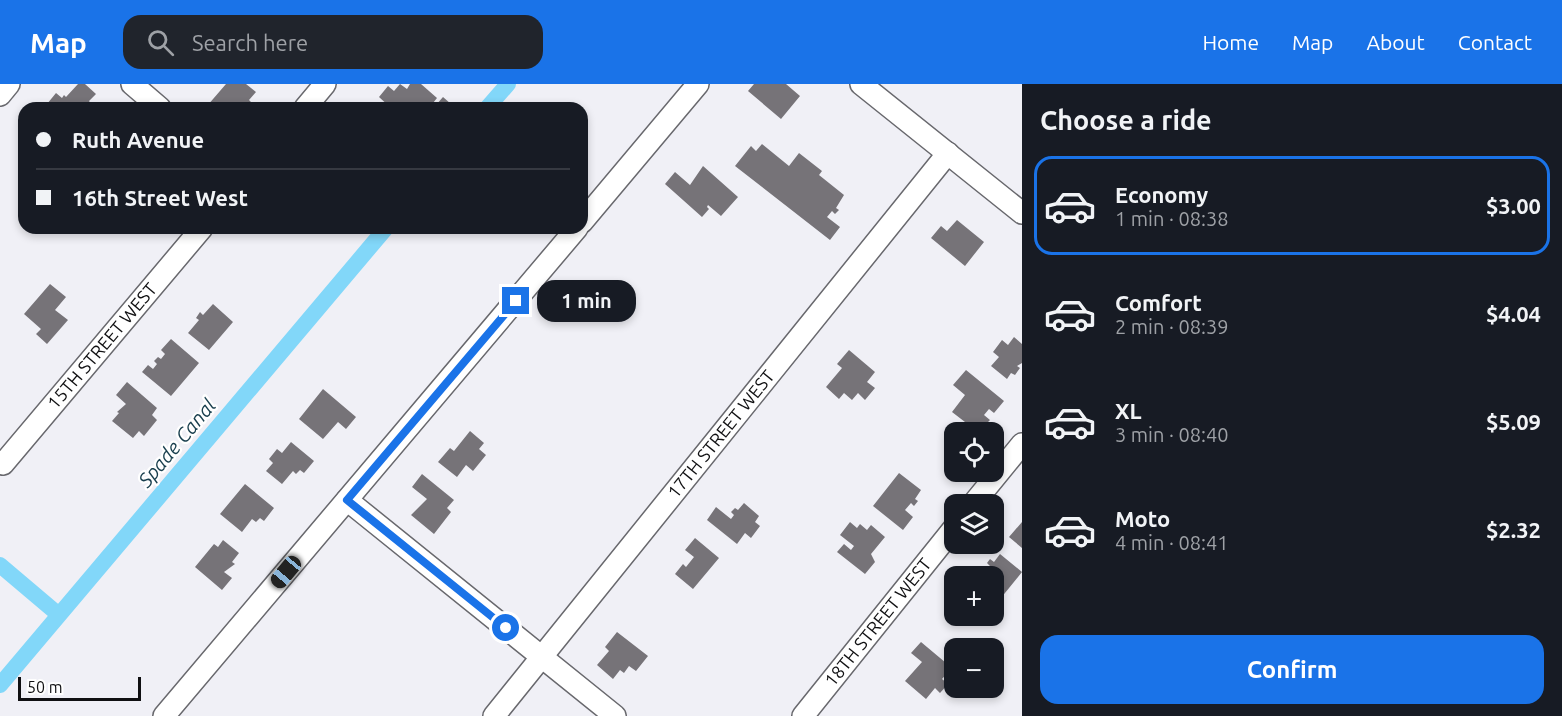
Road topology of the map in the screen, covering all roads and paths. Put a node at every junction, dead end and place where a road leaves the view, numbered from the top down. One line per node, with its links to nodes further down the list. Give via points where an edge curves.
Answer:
1 (9, 84): 6 (street)
2 (132, 84): 7 (street)
3 (325, 84): 8 (street)
4 (698, 84): 11 (street)
5 (861, 84): 9 (street)
6 (0, 95)
7 (153, 102)
8 (310, 102)
9 (948, 153): 10 (street); 19 (street, 17TH STREET WEST)
10 (1022, 213)
11 (588, 215)
12 (197, 234): 15 (street, 15TH STREET WEST)
13 (572, 234): 17 (street)
14 (1022, 444): 16 (street)
15 (3, 464)
16 (982, 494)
17 (347, 500): 19 (street); 20 (street)
18 (944, 540): 23 (street, 18TH STREET WEST)
19 (542, 657): 21 (street, 17TH STREET WEST); 22 (street)
20 (164, 716)
21 (494, 716)
22 (615, 716)
23 (803, 716)

